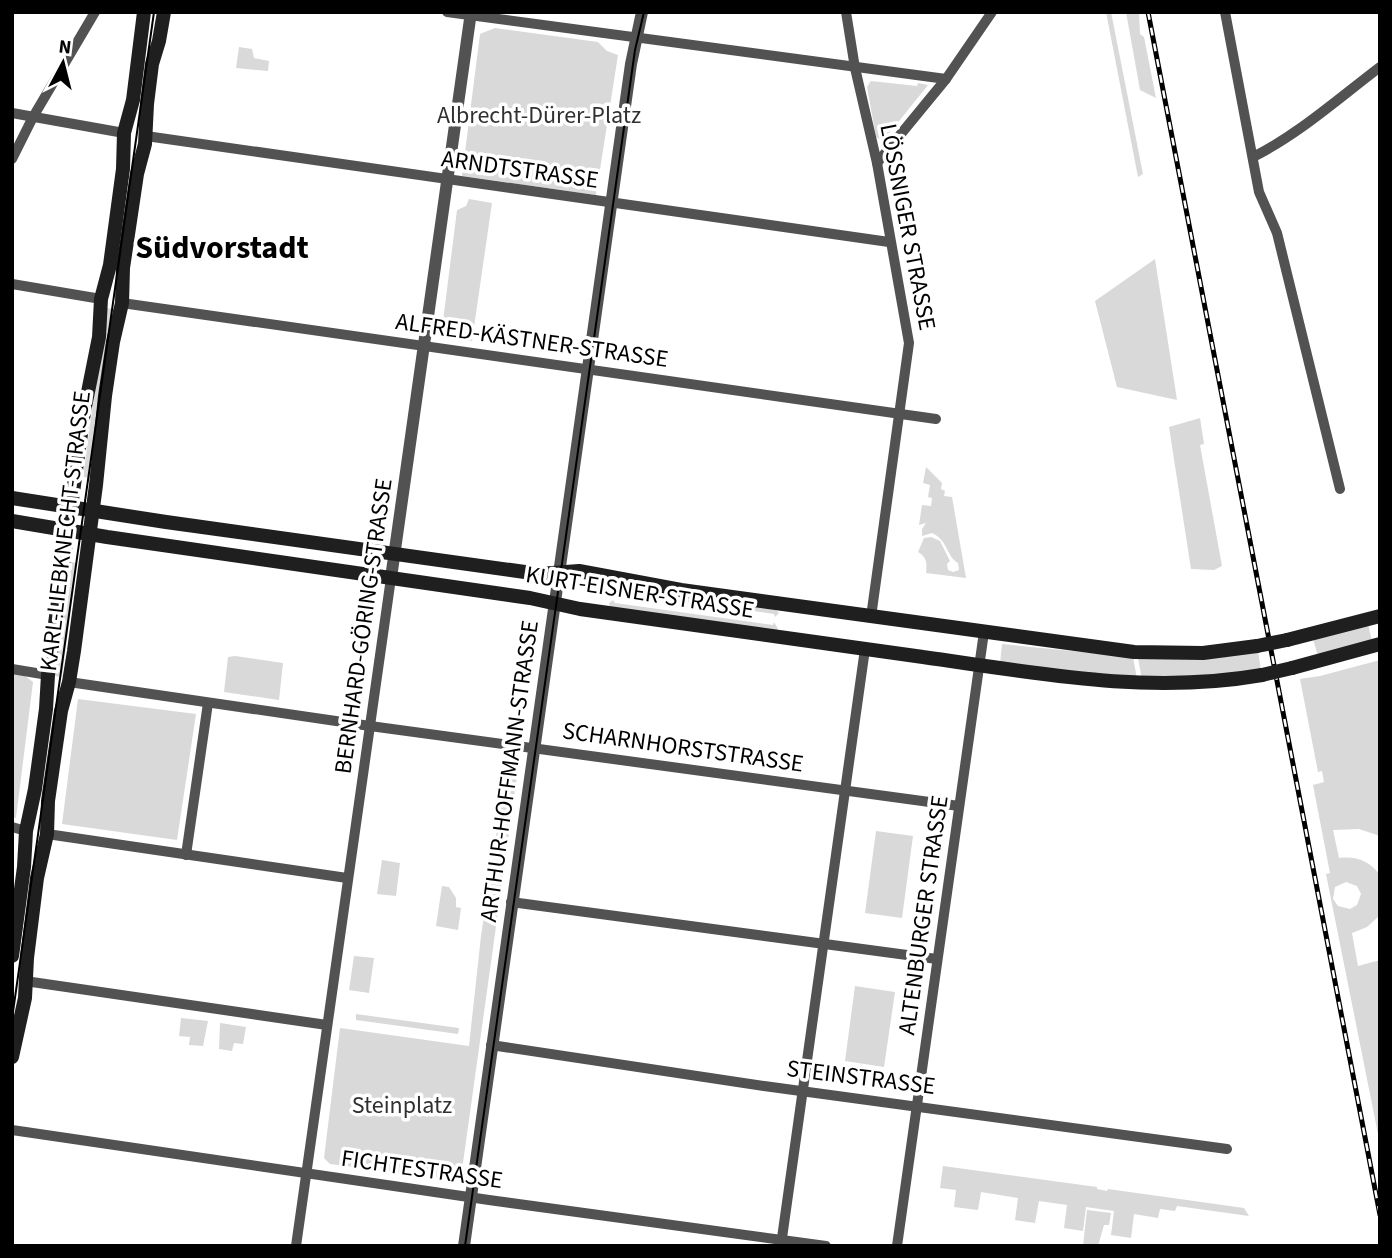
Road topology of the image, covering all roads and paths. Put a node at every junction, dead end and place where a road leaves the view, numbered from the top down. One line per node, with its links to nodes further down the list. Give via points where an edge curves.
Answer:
1 (95, 12): 15 (street)
2 (144, 12): 16 (main road, KARL-LIEBKNECHT-STRASSE, via 134,100)
3 (164, 12): 17 (main road, KARL-LIEBKNECHT-STRASSE, via 146,104)
4 (447, 12): 9 (street)
5 (642, 12): 10 (street, ARTHUR-HOFFMANN-STRASSE)
6 (846, 12): 11 (street, LÖSSNIGER STRASSE)
7 (992, 12): 13 (street)
8 (1225, 12): 18 (street)
9 (471, 14): 10 (street); 21 (street, BERNHARD-GÖRING-STRASSE)
10 (635, 37): 11 (street); 22 (street, ARTHUR-HOFFMANN-STRASSE)
11 (855, 68): 13 (street); 20 (street, LÖSSNIGER STRASSE)
12 (1378, 71): 18 (street)
13 (946, 79): 20 (street)
14 (12, 113): 15 (street)
15 (33, 117): 16 (street); 19 (street)
16 (124, 133): 25 (main road, KARL-LIEBKNECHT-STRASSE, via 110,265)
17 (146, 136): 21 (street, ARNDTSTRASSE); 26 (main road, KARL-LIEBKNECHT-STRASSE, via 136,174)
18 (1253, 157): 31 (street, via 1259,192 1278,233)
19 (12, 159)
20 (877, 163): 23 (street, LÖSSNIGER STRASSE)
21 (448, 180): 22 (street, ARNDTSTRASSE); 27 (street, BERNHARD-GÖRING-STRASSE)
22 (611, 203): 23 (street, ARNDTSTRASSE); 28 (street, ARTHUR-HOFFMANN-STRASSE)
23 (889, 242): 29 (street, LÖSSNIGER STRASSE, via 909,342)
24 (12, 284): 25 (street)
25 (101, 299): 33 (main road, KARL-LIEBKNECHT-STRASSE)
26 (122, 303): 27 (street, ALFRED-KÄSTNER-STRASSE); 34 (main road, KARL-LIEBKNECHT-STRASSE, via 105,396)
27 (425, 346): 28 (street, ALFRED-KÄSTNER-STRASSE); 38 (street, BERNHARD-GÖRING-STRASSE)
28 (588, 369): 29 (street, ALFRED-KÄSTNER-STRASSE); 39 (street, ARTHUR-HOFFMANN-STRASSE)
29 (900, 414): 30 (street, ALFRED-KÄSTNER-STRASSE); 43 (street, LÖSSNIGER STRASSE)
30 (936, 419)
31 (1340, 489)
32 (12, 498): 33 (main road, KURT-EISNER-STRASSE)
33 (71, 508): 34 (main road, KURT-EISNER-STRASSE); 36 (main road, KARL-LIEBKNECHT-STRASSE)
34 (93, 511): 37 (main road, KARL-LIEBKNECHT-STRASSE); 38 (main road, KURT-EISNER-STRASSE)
35 (12, 521): 36 (main road, KURT-EISNER-STRASSE)
36 (68, 531): 37 (main road, KURT-EISNER-STRASSE); 49 (main road, KARL-LIEBKNECHT-STRASSE)
37 (90, 535): 40 (main road, KURT-EISNER-STRASSE); 50 (main road, KARL-LIEBKNECHT-STRASSE)
38 (394, 554): 39 (main road, KURT-EISNER-STRASSE, via 539,574); 40 (street, BERNHARD-GÖRING-STRASSE)
39 (559, 571): 41 (street, ARTHUR-HOFFMANN-STRASSE); 43 (main road, KURT-EISNER-STRASSE)
40 (391, 578): 41 (main road, KURT-EISNER-STRASSE); 52 (street, BERNHARD-GÖRING-STRASSE)
41 (555, 603): 46 (main road, KURT-EISNER-STRASSE); 53 (street, ARTHUR-HOFFMANN-STRASSE)
42 (1380, 616): 44 (main road, KURT-EISNER-STRASSE, bridge, via 1287,640 1203,653 1152,653)
43 (871, 617): 44 (main road, KURT-EISNER-STRASSE)
44 (984, 632): 47 (street, ALTENBURGER STRASSE)
45 (1380, 644): 47 (main road, KURT-EISNER-STRASSE, bridge, via 1262,675 1204,682 1141,684)
46 (864, 649): 47 (main road, KURT-EISNER-STRASSE); 54 (street)
47 (979, 666): 55 (street, ALTENBURGER STRASSE)
48 (12, 669): 49 (street)
49 (48, 675): 56 (main road, KARL-LIEBKNECHT-STRASSE, via 36,789)
50 (69, 682): 51 (street, SCHARNHORSTSTRASSE); 57 (main road, KARL-LIEBKNECHT-STRASSE, via 52,767)
51 (208, 704): 52 (street, SCHARNHORSTSTRASSE); 58 (street)
52 (370, 726): 53 (street, SCHARNHORSTSTRASSE); 59 (street, BERNHARD-GÖRING-STRASSE)
53 (533, 748): 54 (street, SCHARNHORSTSTRASSE); 60 (street, ARTHUR-HOFFMANN-STRASSE)
54 (846, 790): 55 (street, SCHARNHORSTSTRASSE); 61 (street)
55 (959, 806): 63 (street, ALTENBURGER STRASSE)
56 (19, 829): 62 (main road, KARL-LIEBKNECHT-STRASSE, via 24,867)
57 (47, 834): 58 (street); 64 (main road, KARL-LIEBKNECHT-STRASSE)
58 (186, 855): 59 (street)
59 (347, 877): 65 (street, BERNHARD-GÖRING-STRASSE)
60 (511, 902): 61 (street); 66 (street, ARTHUR-HOFFMANN-STRASSE)
61 (823, 944): 63 (street); 68 (street)
62 (12, 956)
63 (937, 959): 69 (street, ALTENBURGER STRASSE)
64 (25, 981): 65 (street); 67 (main road, KARL-LIEBKNECHT-STRASSE)
65 (327, 1025): 72 (street, BERNHARD-GÖRING-STRASSE)
66 (491, 1045): 68 (street, STEINSTRASSE); 73 (street, ARTHUR-HOFFMANN-STRASSE)
67 (12, 1057)
68 (802, 1090): 69 (street, STEINSTRASSE); 74 (street)
69 (917, 1106): 71 (street, STEINSTRASSE); 78 (street, ALTENBURGER STRASSE)
70 (12, 1130): 72 (street, FICHTESTRASSE)
71 (1227, 1149)
72 (307, 1172): 73 (street, FICHTESTRASSE); 75 (street, BERNHARD-GÖRING-STRASSE)
73 (471, 1196): 74 (street, FICHTESTRASSE); 76 (street, ARTHUR-HOFFMANN-STRASSE)
74 (781, 1243): 77 (street, FICHTESTRASSE)
75 (296, 1246)
76 (464, 1246)
77 (826, 1246)
78 (897, 1246)

